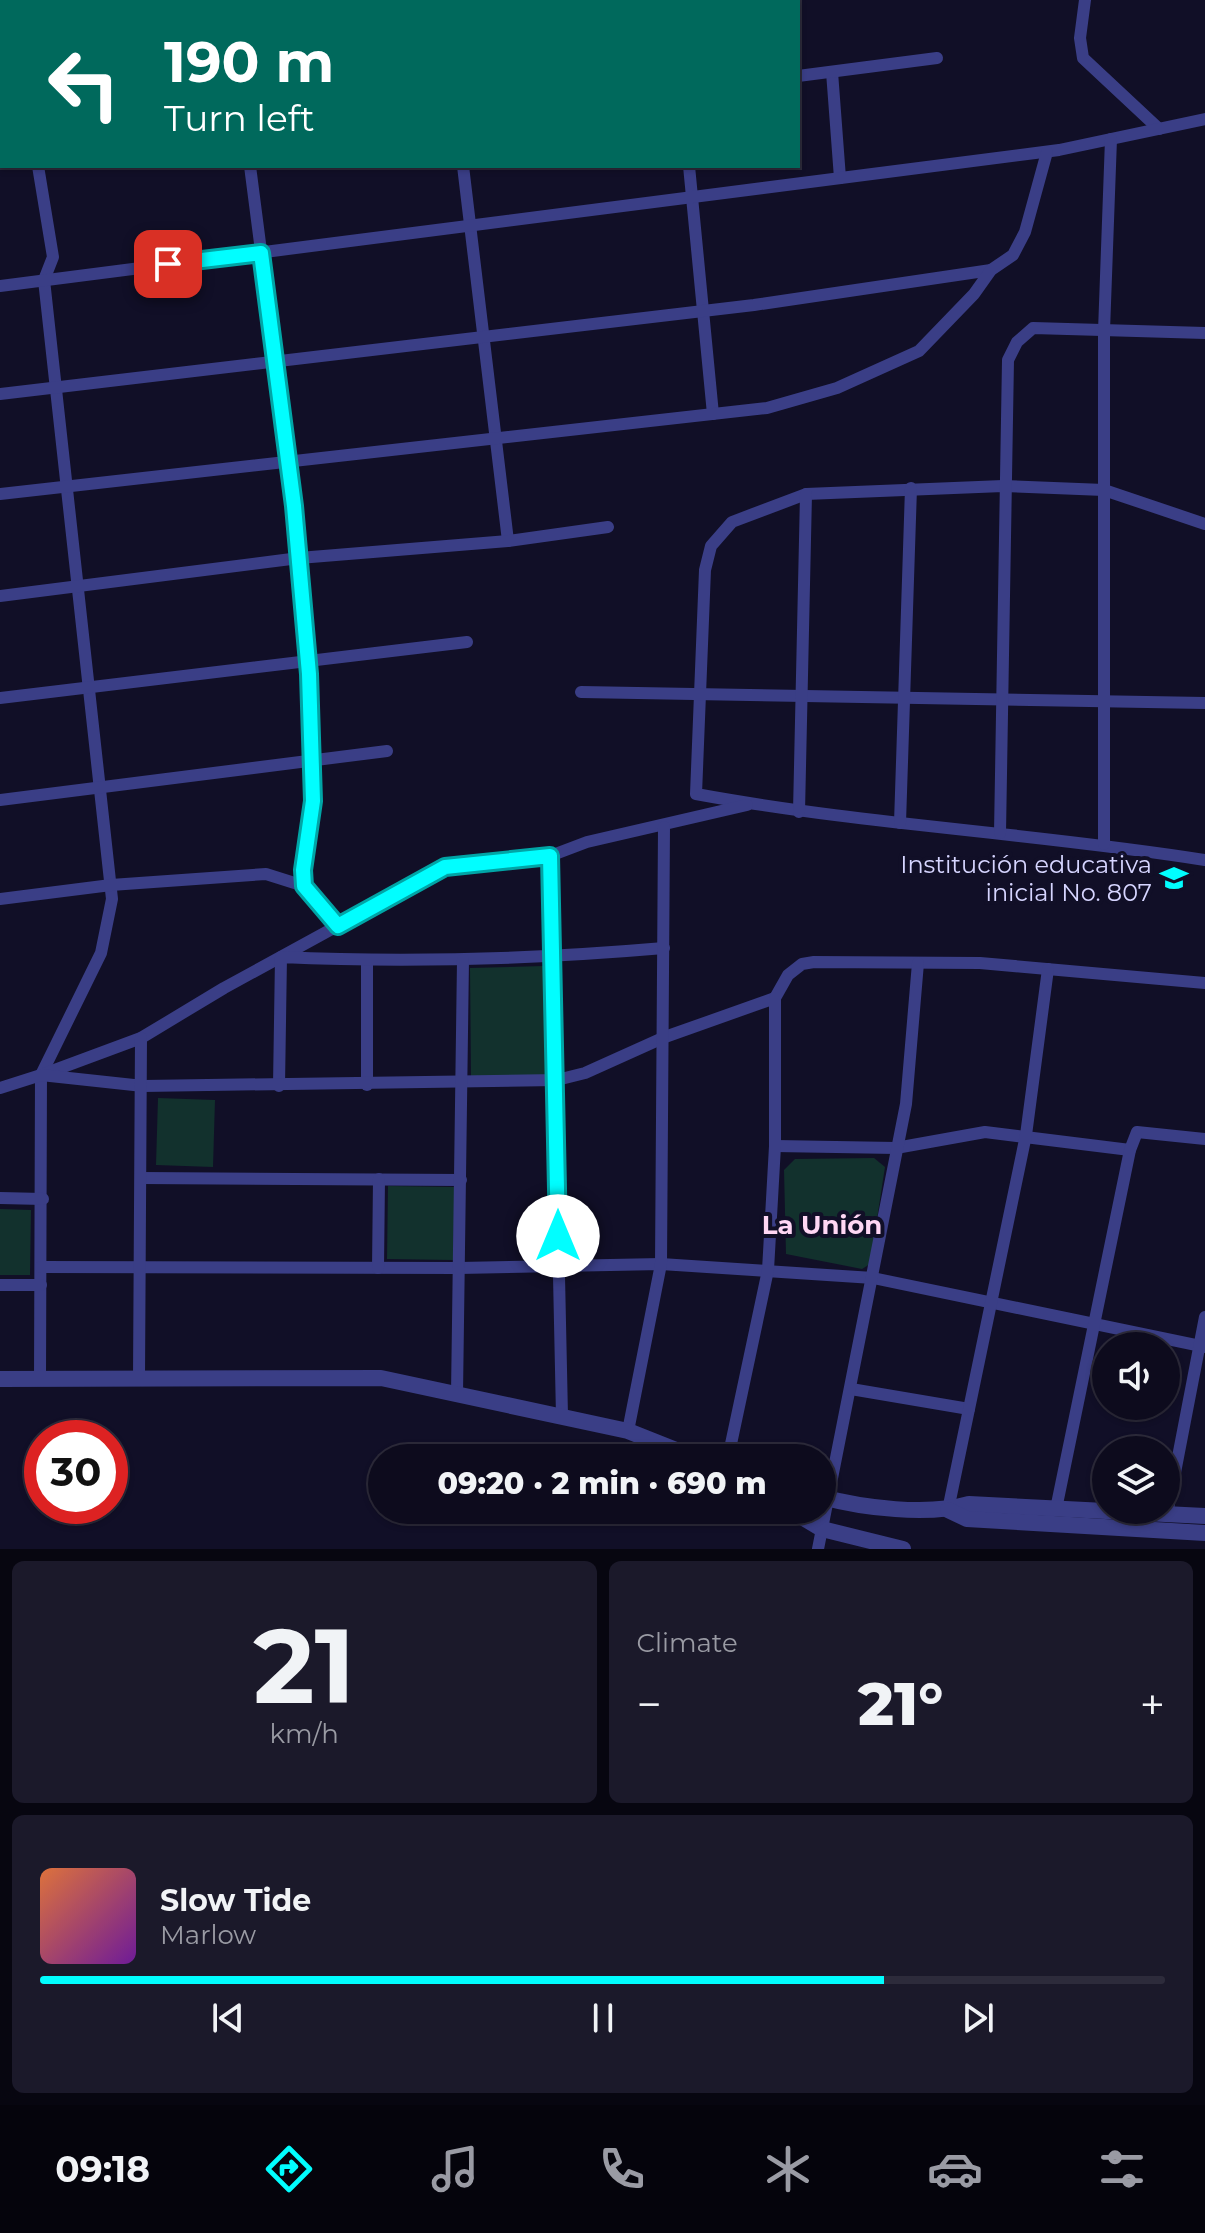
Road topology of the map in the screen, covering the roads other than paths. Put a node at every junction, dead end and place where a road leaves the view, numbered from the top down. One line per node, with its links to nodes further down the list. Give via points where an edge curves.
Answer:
1 (1085, 0): 6 (street, via 1083,58)
2 (937, 58): 3 (street)
3 (832, 72): 4 (street); 13 (street)
4 (800, 76)
5 (1205, 119): 6 (street)
6 (1159, 129): 7 (street)
7 (1111, 139): 8 (street); 21 (street)
8 (1047, 152): 13 (street); 17 (street, via 1025,232 1013,255)
9 (38, 168): 18 (street, via 53,257)
10 (250, 168): 16 (street)
11 (463, 168): 15 (street)
12 (689, 168): 14 (street)
13 (840, 178): 14 (street)
14 (692, 197): 15 (street); 20 (street)
15 (470, 226): 16 (street); 23 (street)
16 (261, 253): 18 (street); 24 (street)
17 (991, 270): 20 (street); 27 (street, via 919,351 837,388 767,408)
18 (44, 280): 19 (street); 25 (street)
19 (0, 286)
20 (703, 311): 23 (street); 27 (street)
21 (1104, 331): 22 (street); 30 (street, via 1033,328 1017,342 1008,360); 33 (street)
22 (1205, 333)
23 (484, 337): 24 (street); 28 (street)
24 (275, 362): 25 (street); 29 (street)
25 (55, 388): 26 (street); 31 (street)
26 (0, 394)
27 (713, 414): 28 (street)
28 (496, 438): 29 (street); 38 (street)
29 (288, 462): 31 (street); 39 (street)
30 (1003, 486): 32 (street); 33 (street); 50 (street)
31 (66, 487): 34 (street); 40 (street)
32 (911, 488): 35 (street); 49 (street)
33 (1104, 490): 36 (street); 51 (street)
34 (0, 494)
35 (806, 494): 46 (street, via 732,522 711,546 705,570); 47 (street)
36 (1205, 524)
37 (608, 527): 38 (street)
38 (508, 541): 39 (street)
39 (299, 558): 40 (street); 43 (street)
40 (78, 587): 41 (street); 44 (street)
41 (0, 596)
42 (467, 642): 43 (street)
43 (307, 661): 44 (street); 54 (street)
44 (89, 687): 48 (street); 55 (street)
45 (581, 692): 46 (street)
46 (701, 694): 47 (street); 57 (street, via 696,794)
47 (801, 696): 49 (street); 58 (street)
48 (0, 698)
49 (905, 698): 50 (street); 59 (street)
50 (1003, 699): 51 (street); 61 (street)
51 (1104, 701): 52 (street); 62 (street)
52 (1205, 703)
53 (387, 751): 54 (street)
54 (311, 761): 55 (street); 66 (street, via 312,817)
55 (100, 788): 56 (street); 65 (street)
56 (0, 800)
57 (753, 804): 58 (street); 60 (street)
58 (799, 812): 59 (street)
59 (900, 823): 61 (street)
60 (664, 827): 63 (street, via 587,842); 69 (street)
61 (1000, 833): 62 (street)
62 (1104, 844): 64 (street)
63 (550, 856): 68 (street, via 445,867); 71 (street)
64 (1205, 860)
65 (111, 885): 66 (street, via 266,874); 67 (street); 80 (street, via 101,953)
66 (304, 886): 68 (street)
67 (0, 899)
68 (338, 926): 70 (street)
69 (664, 948): 71 (street); 78 (street)
70 (281, 957): 73 (street); 79 (street); 85 (street)
71 (549, 958): 72 (street); 81 (street)
72 (463, 960): 73 (street); 82 (street)
73 (367, 961): 83 (street)
74 (918, 963): 75 (street); 77 (street, via 809,962 788,975); 90 (street, via 906,1104)
75 (1048, 969): 76 (street); 87 (street)
76 (1205, 983)
77 (775, 998): 78 (street); 89 (street)
78 (665, 1037): 81 (street); 97 (street)
79 (141, 1038): 80 (street); 84 (street)
80 (41, 1075): 84 (street); 86 (street); 96 (street)
81 (557, 1080): 82 (street); 99 (street)
82 (463, 1083): 83 (street); 94 (street)
83 (367, 1085): 85 (street)
84 (143, 1086): 85 (street); 92 (street)
85 (279, 1086)
86 (0, 1088)
87 (1026, 1135): 90 (street, via 985,1132); 91 (street); 107 (street)
88 (1205, 1139): 91 (street, via 1137,1132)
89 (775, 1146): 90 (street); 103 (street)
90 (896, 1148): 104 (street)
91 (1130, 1150): 109 (street)
92 (141, 1178): 93 (street); 100 (street)
93 (379, 1179): 94 (street); 101 (street)
94 (461, 1180): 102 (street)
95 (0, 1198): 96 (street)
96 (43, 1199): 98 (street)
97 (661, 1264): 99 (street); 103 (street); 118 (street)
98 (41, 1267): 100 (street); 106 (street)
99 (559, 1267): 102 (street); 117 (street)
100 (138, 1268): 101 (street); 111 (street)
101 (378, 1268): 102 (street)
102 (459, 1268): 115 (street)
103 (768, 1270): 104 (street); 120 (street)
104 (873, 1278): 107 (street); 114 (street)
105 (0, 1285): 106 (street)
106 (41, 1285): 113 (street)
107 (991, 1301): 109 (street); 116 (street)
108 (1205, 1317): 110 (street)
109 (1097, 1324): 110 (street); 124 (street)
110 (1202, 1346): 122 (street)
111 (139, 1378): 113 (street); 115 (street, via 381,1378)
112 (0, 1379): 113 (street)
113 (40, 1379)
114 (851, 1389): 116 (street); 121 (street)
115 (457, 1394): 117 (street)
116 (969, 1409): 125 (street)
117 (562, 1416): 118 (street)
118 (628, 1431): 119 (street)
119 (661, 1444)
120 (731, 1444)
121 (836, 1452)
122 (1180, 1452)
123 (836, 1500): 125 (street)
124 (1056, 1509): 125 (street, via 969,1504); 126 (street)
125 (948, 1510): 132 (street, via 967,1519)
126 (1092, 1511)
127 (1180, 1515): 128 (street)
128 (1205, 1516)
129 (814, 1524): 131 (street)
130 (822, 1524): 131 (street)
131 (822, 1529): 133 (street); 134 (street)
132 (1205, 1533)
133 (818, 1549)
134 (903, 1549)

